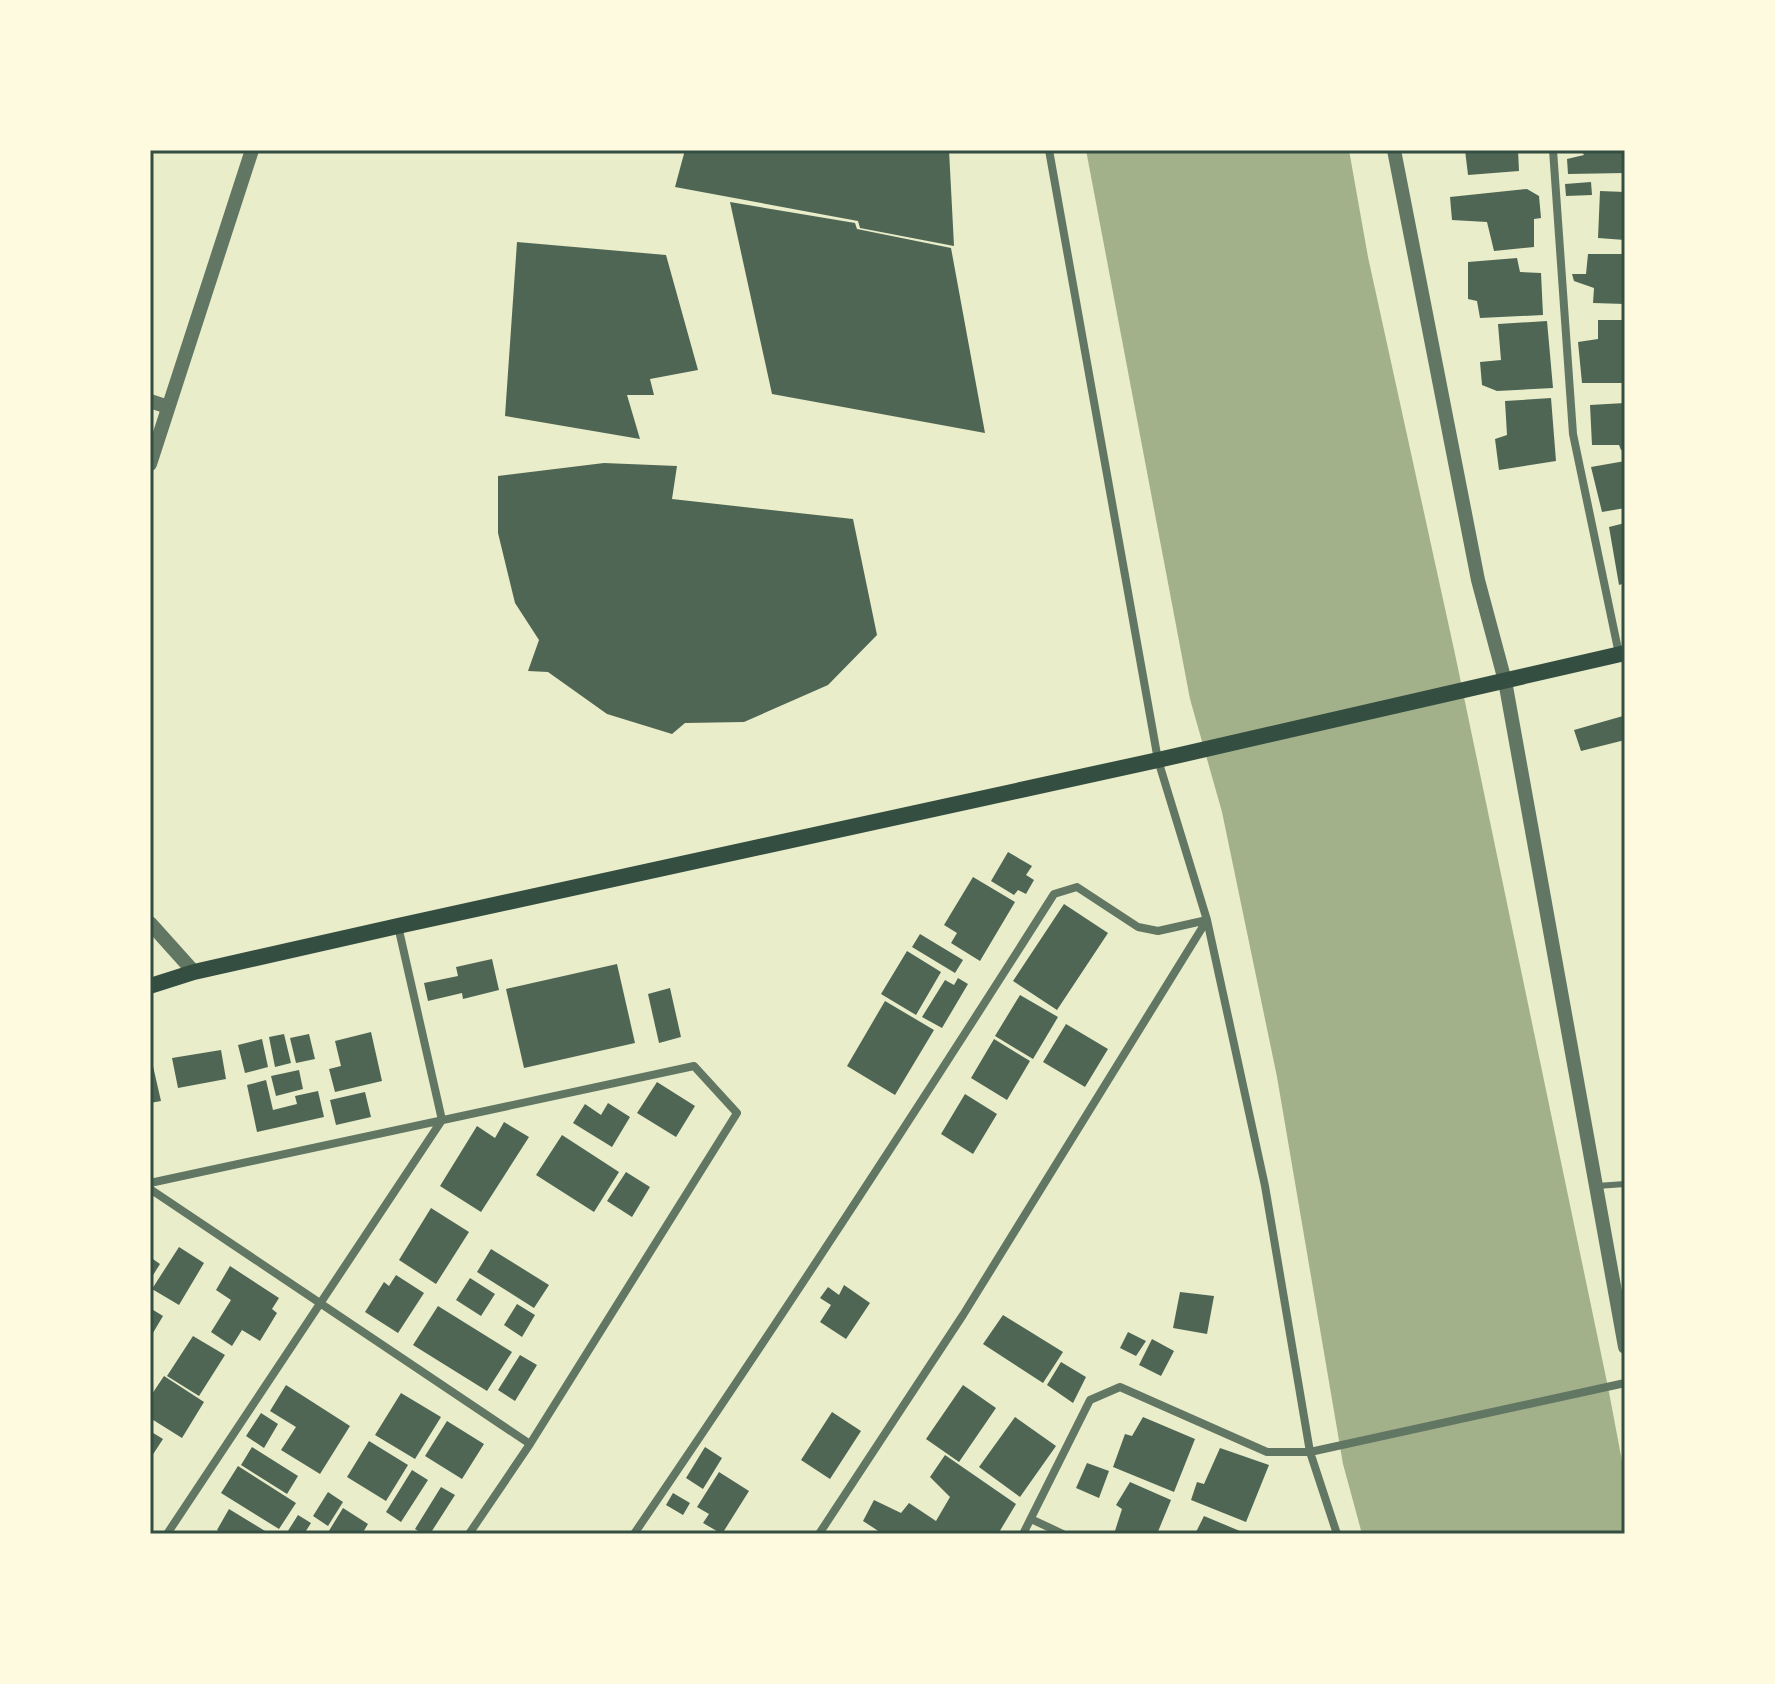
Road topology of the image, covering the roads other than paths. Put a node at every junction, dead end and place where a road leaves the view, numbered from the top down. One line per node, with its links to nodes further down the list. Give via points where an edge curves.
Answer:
1 (252, 150): 6 (street)
2 (1049, 150): 10 (street)
3 (1394, 150): 9 (street, via 1478,580)
4 (1553, 150): 8 (street, via 1573,434)
5 (150, 401): 6 (street)
6 (168, 407): 7 (street)
7 (150, 464)
8 (1622, 654): 9 (main road)
9 (1505, 681): 10 (main road); 19 (street)
10 (1158, 760): 11 (street); 13 (main road)
11 (1207, 920): 24 (street, via 1265,1186); 28 (street, via 1158,931 1138,927 1077,887 1054,894 911,1120); 29 (street, via 963,1315)
12 (150, 923): 14 (street)
13 (398, 926): 14 (main road); 16 (street)
14 (194, 972): 15 (main road)
15 (150, 986)
16 (442, 1120): 18 (street); 20 (street); 23 (street, via 694,1066 737,1113)
17 (1625, 1184): 19 (lane)
18 (150, 1186): 20 (street)
19 (1597, 1186): 21 (street)
20 (320, 1303): 23 (street); 26 (street)
21 (1625, 1347)
22 (1625, 1383): 24 (street)
23 (530, 1444): 27 (street)
24 (1310, 1452): 25 (street, via 1267,1452 1120,1387 1090,1400); 32 (street)
25 (1031, 1519): 30 (street); 31 (street)
26 (167, 1534)
27 (469, 1534)
28 (634, 1534)
29 (819, 1534)
30 (1023, 1534)
31 (1063, 1534)
32 (1337, 1534)

